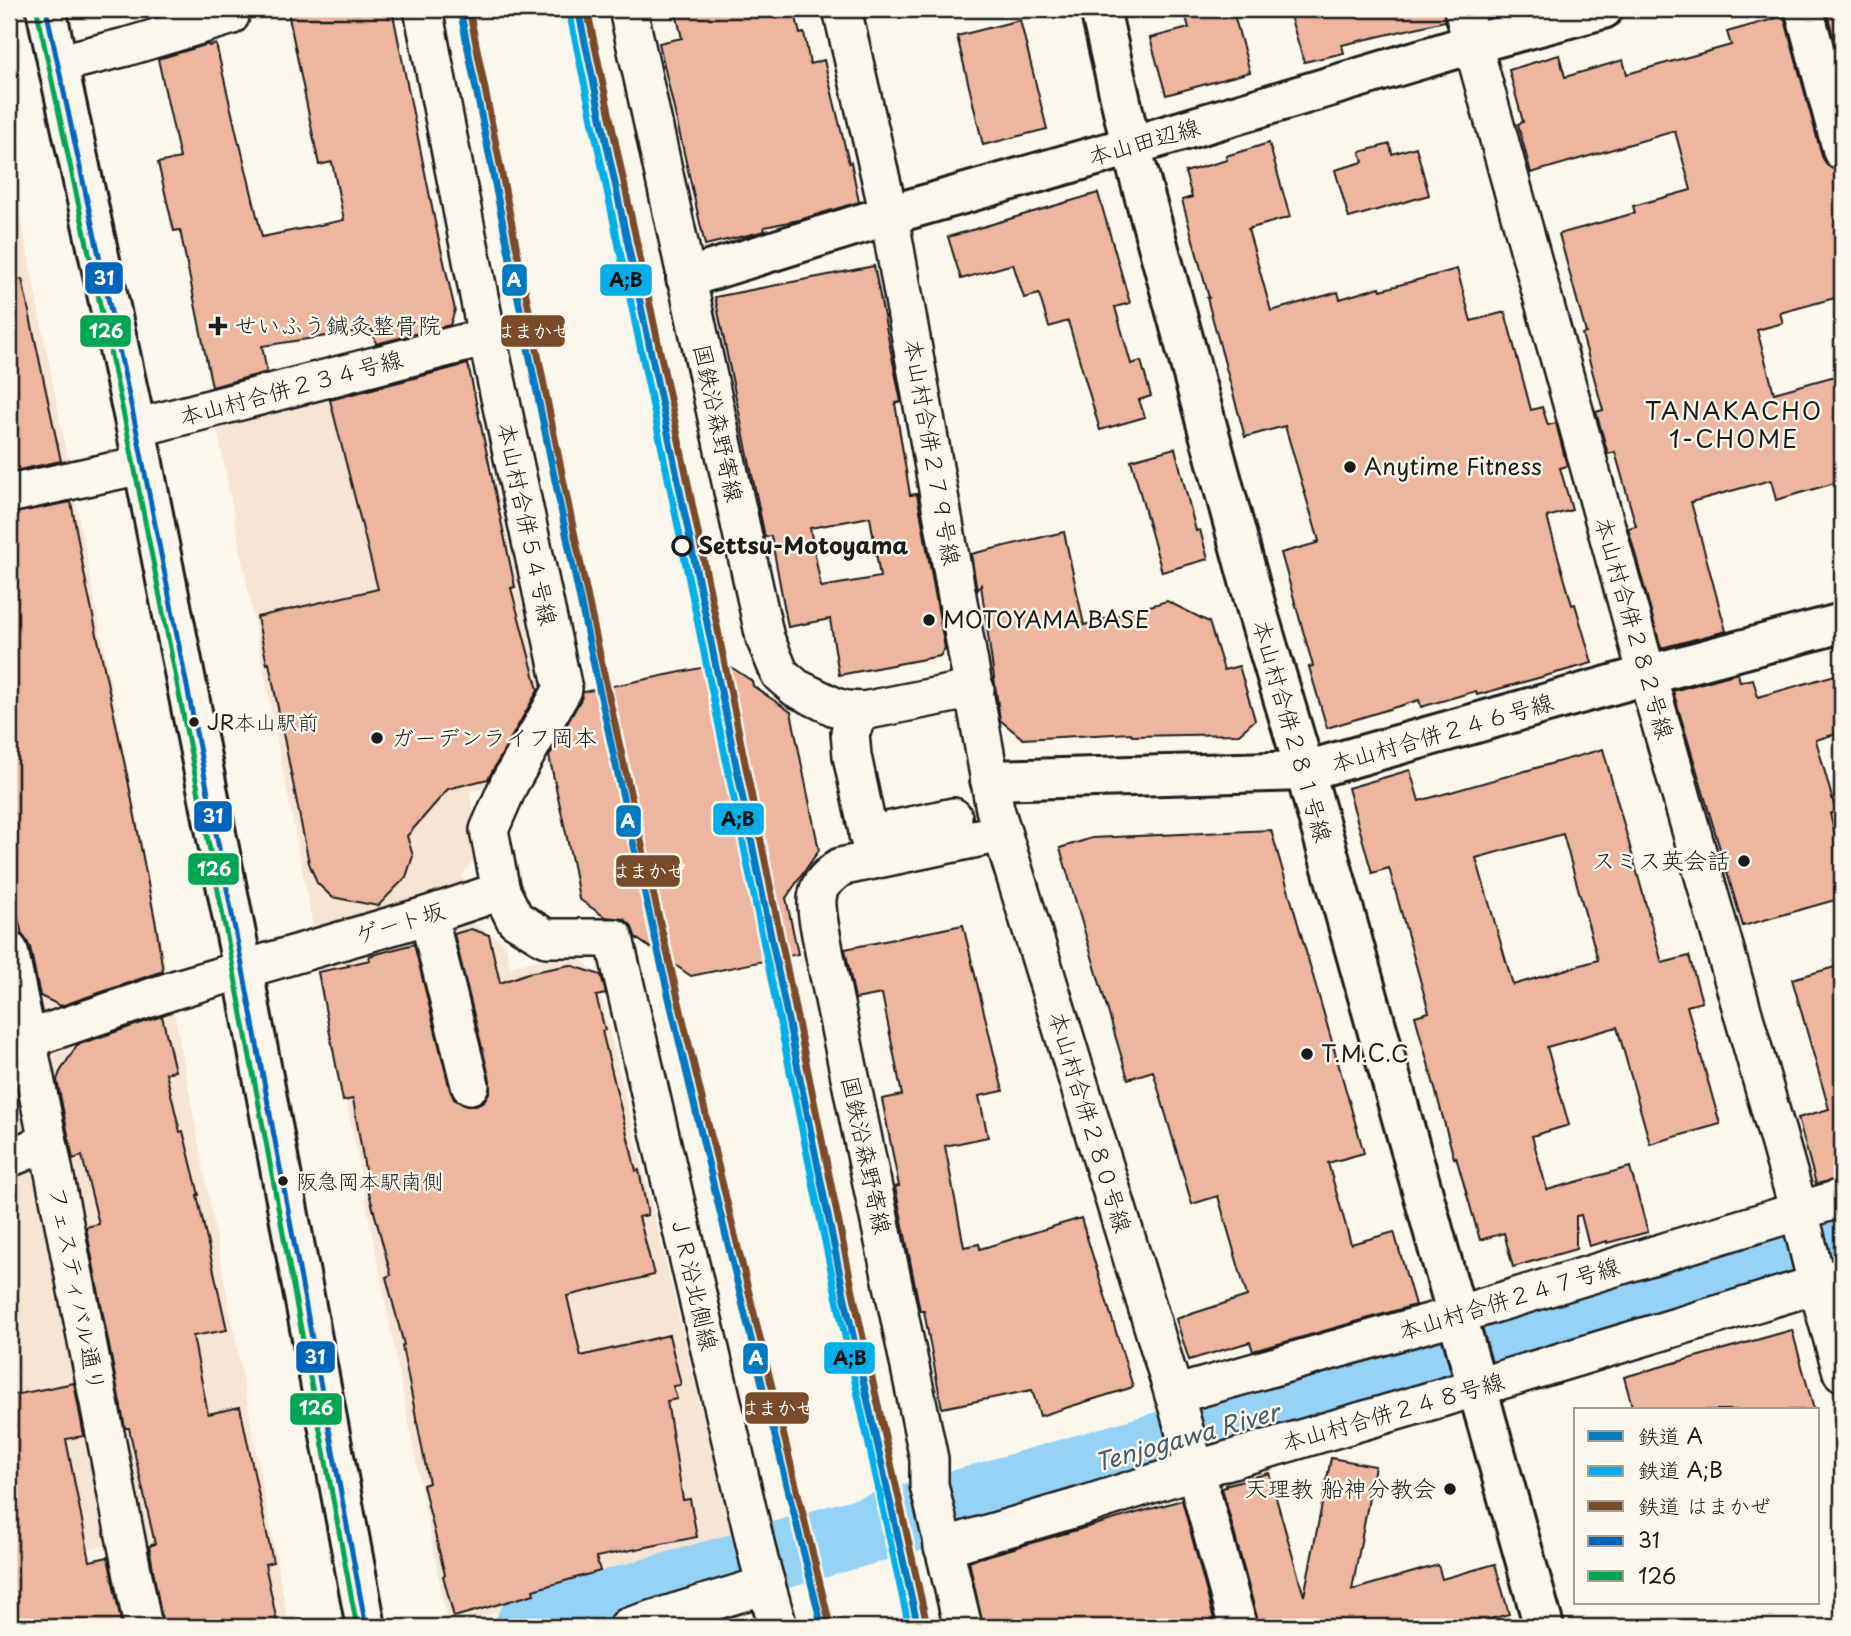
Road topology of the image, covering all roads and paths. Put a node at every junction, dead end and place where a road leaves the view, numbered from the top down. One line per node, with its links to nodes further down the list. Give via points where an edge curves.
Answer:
1 (46, 9): 10 (street)
2 (423, 9): 15 (street, 本山村合併５４号線)
3 (628, 9): 14 (street, 国鉄沿森野寄線)
4 (842, 9): 13 (street, 本山村合併２７９号線)
5 (1100, 9): 11 (street, 本山村合併２８１号線)
6 (1603, 9): 9 (street, 本山田辺線)
7 (1804, 9): 12 (street)
8 (230, 16): 10 (street)
9 (1467, 26): 11 (street, 本山田辺線); 20 (street, 本山村合併２８２号線)
10 (57, 64): 16 (street)
11 (1131, 146): 13 (street, 本山田辺線); 23 (street, 本山村合併２８１号線)
12 (1842, 151)
13 (889, 215): 14 (street, 本山田辺線); 21 (street, 本山村合併２７９号線)
14 (686, 278): 22 (street, 国鉄沿森野寄線, via 765,638 780,674 796,688)
15 (487, 337): 16 (street, 本山村合併２３４号線); 26 (street, 本山村合併５４号線, via 563,689 509,784 489,830)
16 (136, 428): 17 (street)
17 (142, 465): 18 (street); 30 (street)
18 (9, 495)
19 (1842, 623): 20 (street, 本山村合併２４６号線)
20 (1647, 675): 23 (street, 本山村合併２４６号線); 36 (street, 本山村合併２８２号線)
21 (975, 689): 22 (street); 24 (street, 本山村合併２７９号線)
22 (849, 709): 25 (street, via 856,720 850,732 852,756)
23 (1305, 771): 24 (street, 本山村合併２４６号線); 38 (street, 本山村合併２８１号線)
24 (996, 807): 25 (street, 国鉄沿森野寄線); 41 (street, 本山村合併２８０号線)
25 (874, 851): 43 (street, 国鉄沿森野寄線, via 826,878 818,893 818,917)
26 (501, 891): 28 (street, 本山村合併５４号線, via 515,919 546,938); 30 (street, ゲート坂)
27 (429, 919): 32 (street)
28 (614, 938): 44 (street, ＪＲ沿北側線)
29 (9, 951): 31 (street, フェスティバル通り)
30 (243, 970): 31 (street, ゲート坂); 46 (street)
31 (28, 1039): 33 (street, フェスティバル通り)
32 (470, 1085)
33 (48, 1142): 34 (street); 45 (street, フェスティバル通り)
34 (9, 1158)
35 (1842, 1198): 36 (street, 本山村合併２４７号線)
36 (1800, 1211): 37 (street, 本山村合併２８２号線); 38 (street, 本山村合併２４７号線)
37 (1830, 1280): 39 (street, 本山村合併２８２号線); 40 (street, 本山村合併２４８号線)
38 (1457, 1315): 40 (street, 本山村合併２８１号線); 41 (street, 本山村合併２４７号線)
39 (1842, 1372)
40 (1478, 1387): 42 (street, 本山村合併２４８号線); 51 (street, 本山村合併２８１号線)
41 (1176, 1403): 42 (street, 本山村合併２８０号線)
42 (1195, 1470): 43 (street, 本山村合併２４８号線); 50 (street, 本山村合併２８０号線)
43 (943, 1546): 49 (street)
44 (766, 1585): 47 (street); 48 (street, ＪＲ沿北側線)
45 (142, 1627)
46 (366, 1627)
47 (628, 1627)
48 (778, 1627)
49 (963, 1627)
50 (1238, 1627)
51 (1544, 1627)

